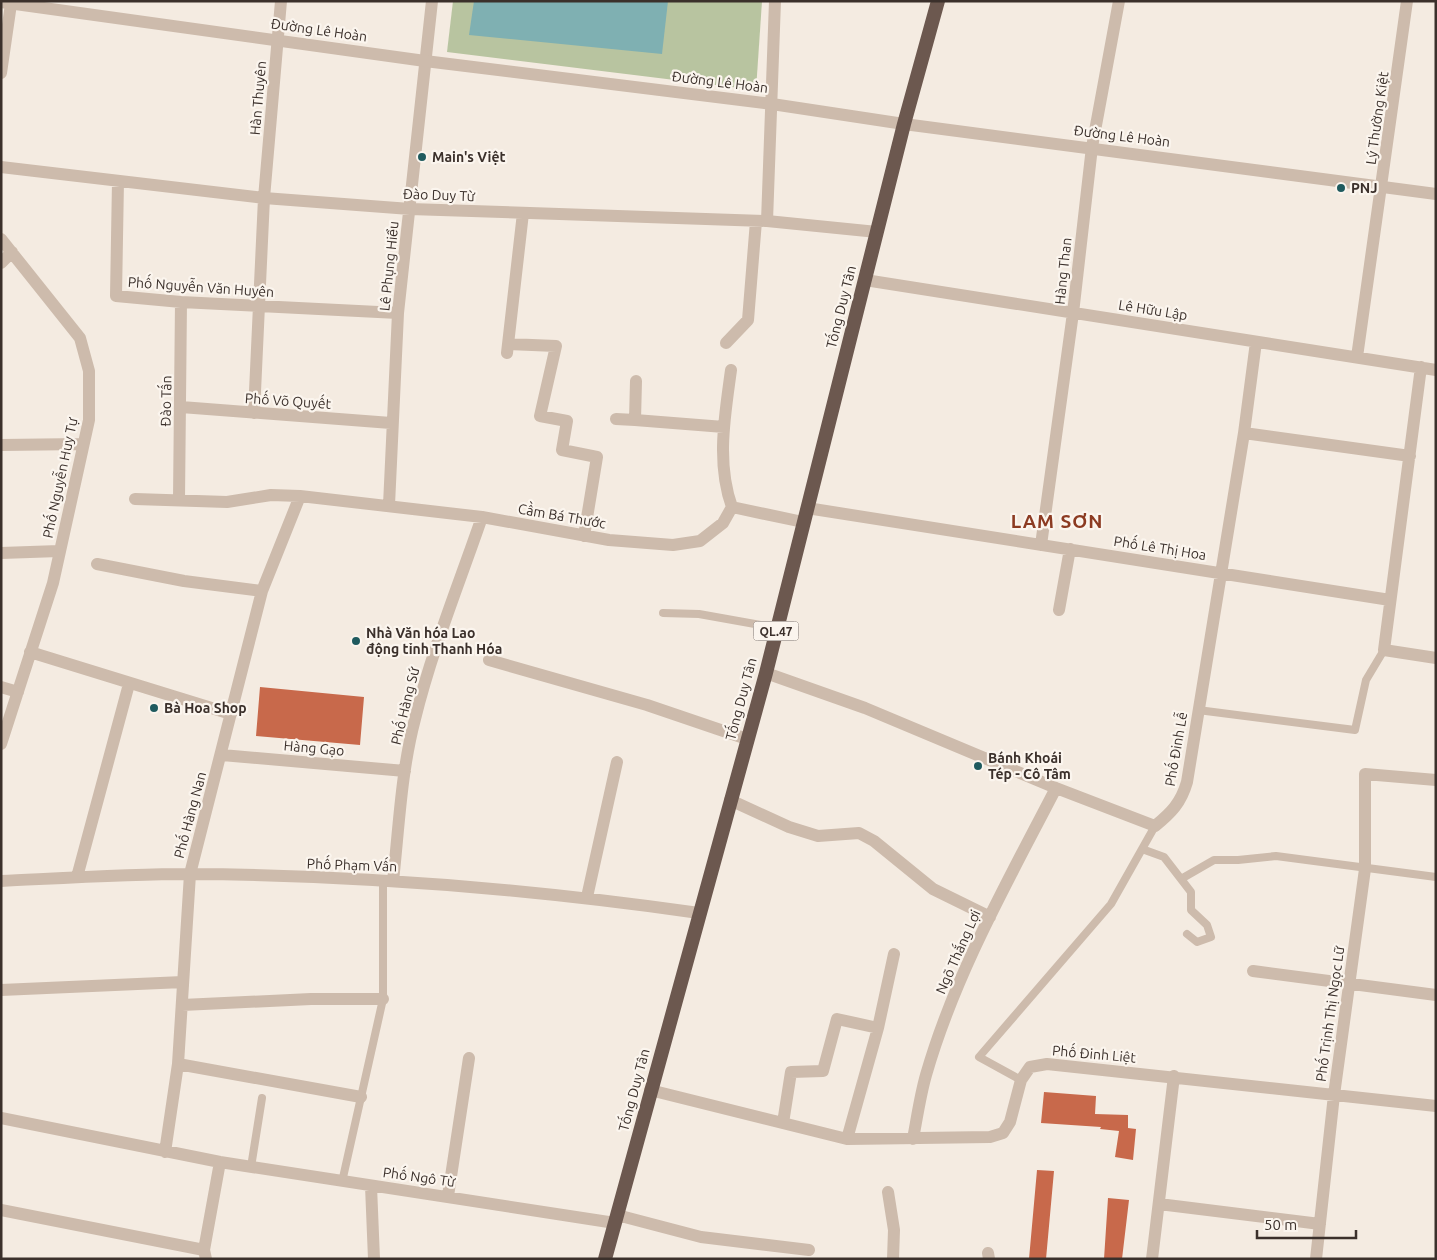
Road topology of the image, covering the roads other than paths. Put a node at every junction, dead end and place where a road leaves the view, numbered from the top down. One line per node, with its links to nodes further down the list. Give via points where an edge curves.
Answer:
1 (280, 1): 8 (street, Hàn Thuyên)
2 (432, 1): 9 (street, Lê Phụng Hiểu)
3 (775, 1): 11 (street)
4 (938, 1): 12 (highway, Tống Duy Tân / QL.47)
5 (1119, 1): 13 (street, Hàng Than)
6 (1407, 1): 16 (street, Lý Thường Kiệt)
7 (6, 3): 8 (street, Đường Lê Hoàn); 10 (street)
8 (278, 39): 9 (street, Đường Lê Hoàn); 18 (street, Hàn Thuyên)
9 (425, 61): 11 (street, Đường Lê Hoàn); 19 (street, Lê Phụng Hiểu)
10 (1, 73)
11 (772, 104): 12 (street, Đường Lê Hoàn); 21 (street)
12 (904, 124): 13 (street, Đường Lê Hoàn); 22 (highway, Tống Duy Tân / QL.47)
13 (1092, 147): 16 (street, Đường Lê Hoàn); 30 (street, Hàng Than)
14 (1, 167): 15 (street, Đào Duy Từ)
15 (118, 181): 18 (street, Đào Duy Từ); 27 (street, Phố Nguyễn Văn Huyên, via 116,296)
16 (1383, 186): 17 (street, Đường Lê Hoàn); 33 (street, Lý Thường Kiệt)
17 (1436, 194)
18 (264, 198): 19 (street, Đào Duy Từ); 28 (street, Hàn Thuyên)
19 (410, 209): 20 (street, Đào Duy Từ); 29 (street, Lê Phụng Hiểu)
20 (524, 213): 21 (street, Đào Duy Từ); 56 (street, via 507,349 556,346 540,416 567,421 562,450 597,457)
21 (762, 221): 22 (street, Đào Duy Từ); 32 (street, via 748,320)
22 (877, 232): 26 (highway, Tống Duy Tân / QL.47)
23 (1, 239): 24 (street, Phố Nguyễn Huy Tự)
24 (12, 252): 25 (street); 45 (street, Phố Nguyễn Huy Tự, via 80,338 89,371 89,420)
25 (1, 263)
26 (865, 280): 30 (street, Lê Hữu Lập); 53 (highway, Tống Duy Tân / QL.47)
27 (182, 302): 28 (street, Phố Nguyễn Văn Huyên); 38 (street, Đào Tấn)
28 (259, 307): 29 (street, Phố Nguyễn Văn Huyên); 39 (street, Hàn Thuyên)
29 (398, 313): 42 (street, Lê Phụng Hiểu)
30 (1073, 313): 31 (street, Lê Hữu Lập); 57 (street, Hàng Than)
31 (1256, 342): 33 (street, Lê Hữu Lập); 44 (street, Phố Đinh Lễ)
32 (726, 343)
33 (1357, 357): 34 (street, Lê Hữu Lập)
34 (1421, 368): 36 (street, Lê Hữu Lập); 47 (street)
35 (732, 370): 43 (street)
36 (1436, 370)
37 (636, 381): 41 (street)
38 (182, 408): 39 (street, Phố Võ Quyết); 50 (street, Đào Tấn)
39 (254, 413): 42 (street, Phố Võ Quyết)
40 (616, 419): 41 (street)
41 (635, 420): 43 (street)
42 (391, 424): 51 (street, Lê Phụng Hiểu)
43 (724, 426): 52 (street, via 725,488)
44 (1244, 433): 47 (street); 62 (street, Phố Đinh Lễ)
45 (83, 444): 46 (street); 59 (street, Phố Nguyễn Huy Tự)
46 (1, 445)
47 (1410, 456): 64 (street)
48 (300, 496): 50 (street, Cầm Bá Thước, via 271,495 227,502); 51 (street, Cầm Bá Thước); 63 (street, Phố Hàng Nan)
49 (135, 499): 50 (street, Cầm Bá Thước)
50 (179, 500)
51 (389, 505): 54 (street, Cầm Bá Thước)
52 (732, 507): 55 (street); 56 (street, Cầm Bá Thước, via 723,523 700,540 673,546)
53 (807, 508): 55 (highway, Tống Duy Tân / QL.47); 57 (street, Phố Lê Thị Hoa)
54 (482, 517): 56 (street, Cầm Bá Thước); 82 (street, Phố Hàng Sứ, via 438,639 414,719)
55 (804, 522): 67 (highway, Tống Duy Tân / QL.47)
56 (584, 536)
57 (1041, 545): 58 (street, Phố Lê Thị Hoa)
58 (1070, 549): 62 (street, Phố Lê Thị Hoa); 65 (street)
59 (59, 551): 60 (street); 69 (street, Phố Nguyễn Huy Tự)
60 (1, 553)
61 (96, 564): 63 (street, via 184,581)
62 (1220, 573): 64 (street, Phố Lê Thị Hoa); 76 (street, Phố Đinh Lễ)
63 (262, 591): 77 (street, Phố Hàng Nan)
64 (1390, 600): 68 (street)
65 (1058, 610)
66 (663, 613): 67 (lane, via 700,614)
67 (777, 628): 72 (highway, Tống Duy Tân / QL.47)
68 (1384, 650): 70 (street); 76 (lane, via 1366,680 1355,730)
69 (30, 652): 73 (street); 75 (street, Phố Nguyễn Huy Tự)
70 (1436, 658)
71 (489, 660): 78 (street)
72 (766, 673): 78 (highway, Tống Duy Tân / QL.47); 84 (street, via 865,708)
73 (129, 684): 77 (street); 90 (street)
74 (1, 687): 75 (street)
75 (18, 692): 79 (street, Phố Nguyễn Huy Tự)
76 (1198, 710): 86 (street, Phố Đinh Lễ, via 1183,798)
77 (231, 714): 80 (street, Phố Hàng Nan)
78 (747, 739): 85 (highway, Tống Duy Tân / QL.47)
79 (1, 744)
80 (222, 755): 82 (street, Hàng Gạo); 89 (street, Phố Hàng Nan)
81 (617, 762): 95 (street)
82 (405, 771): 94 (street, Phố Hàng Sứ)
83 (1436, 780): 88 (street, Phố Trịnh Thị Ngọc Lữ, via 1365,774)
84 (1056, 788): 86 (street); 97 (street, Ngõ Thắng Lợi)
85 (730, 800): 96 (highway, Tống Duy Tân / QL.47); 97 (street, via 789,827 818,836 859,833 874,841 933,889)
86 (1155, 826): 87 (lane)
87 (1142, 849): 92 (lane, via 1164,857); 111 (lane, via 1111,904 979,1056)
88 (1365, 869): 91 (lane); 92 (lane, via 1276,856 1214,860); 102 (street, Phố Trịnh Thị Ngọc Lữ)
89 (190, 874): 90 (street, Phố Phạm Vấn); 94 (street, Phố Phạm Vấn); 101 (street, Phố Hàng Nan)
90 (77, 877): 93 (street, Phố Phạm Vấn)
91 (1436, 877)
92 (1181, 878): 98 (lane, via 1192,892 1191,910 1206,925 1211,937 1197,942)
93 (1, 881)
94 (388, 881): 95 (street, Phố Phạm Vấn); 105 (lane)
95 (587, 897): 96 (street, Phố Phạm Vấn)
96 (699, 913): 112 (highway, Tống Duy Tân / QL.47)
97 (990, 918): 120 (street, Ngõ Thắng Lợi, via 938,1037 925,1078)
98 (1187, 934)
99 (894, 954): 107 (street)
100 (1253, 971): 102 (street)
101 (182, 982): 103 (street); 106 (street, Phố Hàng Nan)
102 (1349, 985): 104 (street); 113 (street, Phố Trịnh Thị Ngọc Lữ)
103 (1, 990)
104 (1436, 995)
105 (383, 999): 106 (street); 114 (lane)
106 (182, 1005): 109 (street, Phố Hàng Nan)
107 (878, 1028): 118 (street, via 837,1019 822,1071 791,1072); 119 (street)
108 (469, 1058): 127 (street)
109 (178, 1064): 114 (street); 121 (street, Phố Hàng Nan)
110 (1174, 1076): 111 (street, Phố Đinh Liệt, via 1046,1064 1030,1067); 113 (street, Phố Đinh Liệt); 128 (street)
111 (1021, 1080): 120 (street, via 1010,1122 1002,1133 990,1137)
112 (650, 1090): 118 (street); 130 (highway, Tống Duy Tân / QL.47)
113 (1334, 1096): 116 (street, Phố Đinh Liệt); 131 (street, Phố Trịnh Thị Ngọc Lữ)
114 (361, 1097): 124 (lane)
115 (262, 1098): 123 (lane)
116 (1436, 1106)
117 (1, 1118): 121 (street, Phố Ngô Từ)
118 (783, 1123): 119 (street)
119 (848, 1139): 120 (street)
120 (913, 1139)
121 (165, 1152): 122 (street, Phố Ngô Từ)
122 (220, 1162): 123 (street, Phố Ngô Từ); 133 (street)
123 (251, 1167): 124 (street, Phố Ngô Từ)
124 (342, 1182): 125 (street, Phố Ngô Từ)
125 (371, 1186): 127 (street, Phố Ngô Từ); 134 (street)
126 (888, 1192): 136 (street, via 894,1230)
127 (448, 1196): 130 (street, Phố Ngô Từ)
128 (1159, 1204): 131 (street); 137 (street)
129 (1, 1210): 133 (street)
130 (616, 1219): 132 (street, Phố Ngô Từ, via 701,1237); 135 (highway, Tống Duy Tân / QL.47)
131 (1320, 1224): 138 (street, Phố Trịnh Thị Ngọc Lữ)
132 (808, 1250)
133 (205, 1254)
134 (374, 1259)
135 (605, 1259)
136 (892, 1259)
137 (1152, 1259)
138 (1316, 1259)

